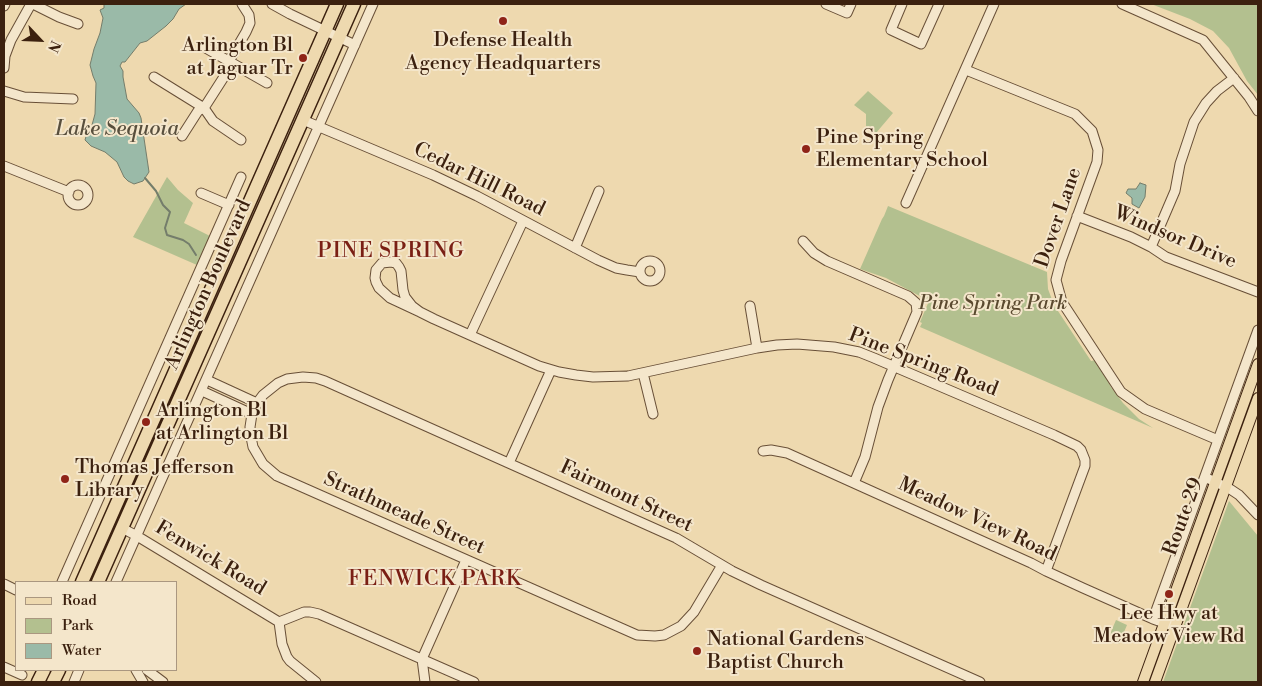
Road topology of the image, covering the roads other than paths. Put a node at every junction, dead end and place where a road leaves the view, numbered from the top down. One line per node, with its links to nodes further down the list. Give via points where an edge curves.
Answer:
1 (32, 4): 14 (street); 20 (street, via 11,40)
2 (242, 4): 19 (street, via 250,23)
3 (272, 4): 15 (street)
4 (337, 4): 15 (highway, Arlington Boulevard)
5 (346, 4): 16 (highway, via 335,28)
6 (354, 4): 16 (highway, Arlington Boulevard)
7 (373, 4): 17 (street)
8 (826, 4): 9 (street, via 847,13)
9 (851, 4)
10 (902, 4): 11 (street, via 890,30 921,44)
11 (939, 4)
12 (994, 4): 21 (street)
13 (1122, 4): 23 (street, via 1204,40)
14 (78, 24)
15 (325, 31): 16 (street); 51 (highway, Arlington Boulevard)
16 (339, 37): 17 (street); 29 (highway, Arlington Boulevard)
17 (355, 45): 30 (street)
18 (204, 47): 19 (street)
19 (229, 60): 24 (street); 27 (street, via 229,69)
20 (4, 68)
21 (966, 70): 38 (street); 40 (street, Dover Lane, via 1075,114 1092,131 1098,150 1097,162)
22 (154, 77): 27 (street)
23 (1234, 78): 28 (street); 43 (street, via 1206,103 1194,122 1175,191)
24 (267, 83)
25 (4, 91): 26 (street, via 24,97)
26 (72, 99)
27 (204, 108): 31 (street, via 198,111); 32 (street, via 213,121)
28 (1258, 111)
29 (303, 120): 30 (street, Cedar Hill Road); 47 (highway, Arlington Boulevard)
30 (319, 127): 41 (street, Cedar Hill Road, via 433,175); 48 (street)
31 (182, 136)
32 (241, 140)
33 (4, 166): 36 (street)
34 (241, 176): 39 (street)
35 (599, 191): 44 (street)
36 (68, 192)
37 (201, 193): 39 (street)
38 (906, 203)
39 (229, 204): 49 (street)
40 (1077, 216): 43 (street, Windsor Drive); 69 (street, Dover Lane, via 1056,280 1062,302 1121,392 1144,409)
41 (523, 220): 44 (street, Cedar Hill Road); 54 (street)
42 (803, 241): 57 (street, via 827,261 916,302 916,312)
43 (1151, 247): 46 (street, Windsor Drive, via 1166,257)
44 (575, 248): 45 (street, Cedar Hill Road, via 616,268)
45 (640, 272)
46 (1257, 289)
47 (226, 292): 48 (street); 77 (highway, Arlington Boulevard)
48 (243, 299): 60 (street)
49 (186, 303): 51 (street); 67 (street)
50 (750, 306): 55 (street)
51 (202, 310): 68 (highway, Arlington Boulevard)
52 (420, 312): 52 (street, Pine Spring Road, via 383,293 375,278 378,266 391,262 399,267 405,297); 54 (street, Pine Spring Road)
53 (1258, 330): 69 (street)
54 (470, 335): 58 (street, Pine Spring Road)
55 (757, 348): 57 (street, Pine Spring Road, via 797,344 834,347 859,352); 59 (street, Pine Spring Road)
56 (1258, 364): 61 (main road, Route 29)
57 (894, 367): 74 (street, via 878,406 865,457); 81 (street, Pine Spring Road, via 1081,450 1085,466)
58 (551, 370): 59 (street, Pine Spring Road, via 594,377); 71 (street)
59 (643, 372): 66 (street)
60 (207, 380): 62 (street); 64 (street)
61 (1256, 381): 73 (main road, Route 29)
62 (202, 391): 65 (street); 78 (street)
63 (1258, 398): 75 (main road, Route 29)
64 (258, 403): 65 (street, Fairmont Street); 71 (street, Fairmont Street, via 270,389 287,379 316,378)
65 (252, 414): 79 (street, Strathmeade Street, via 253,447 263,464 277,476)
66 (653, 414)
67 (130, 428): 68 (street); 82 (street)
68 (147, 435): 83 (highway, Arlington Boulevard)
69 (1218, 440): 72 (street)
70 (763, 451): 74 (street, Meadow View Road, via 787,453)
71 (509, 463): 80 (street, Fairmont Street, via 676,538)
72 (1205, 477): 73 (street); 86 (street)
73 (1215, 483): 75 (street); 88 (main road, Route 29)
74 (854, 484): 81 (street, Meadow View Road)
75 (1226, 487): 76 (street, via 1239,495); 89 (main road, Route 29)
76 (1258, 515)
77 (122, 528): 78 (street, Fenwick Road); 84 (highway, Arlington Boulevard)
78 (137, 536): 85 (street); 87 (street, Fenwick Road)
79 (466, 560): 80 (street, Strathmeade Street, via 628,633 646,637 664,635 688,620); 90 (street)
80 (722, 565): 100 (street, Fairmont Street)
81 (1046, 571): 86 (street, Meadow View Road)
82 (62, 581)
83 (82, 581)
84 (98, 581)
85 (116, 581)
86 (1153, 619): 88 (street, Meadow View Road)
87 (279, 622): 90 (street, via 304,612 314,612); 97 (street, via 287,657)
88 (1164, 623): 89 (street, Meadow View Road); 101 (main road, Route 29)
89 (1175, 627): 102 (main road, Route 29)
90 (422, 659): 98 (street); 99 (street)
91 (4, 667): 94 (street)
92 (137, 671): 95 (street)
93 (148, 671): 96 (street)
94 (22, 676)
95 (143, 682)
96 (163, 682)
97 (316, 682)
98 (425, 682)
99 (474, 682)
100 (980, 682)
101 (1143, 682)
102 (1155, 682)

